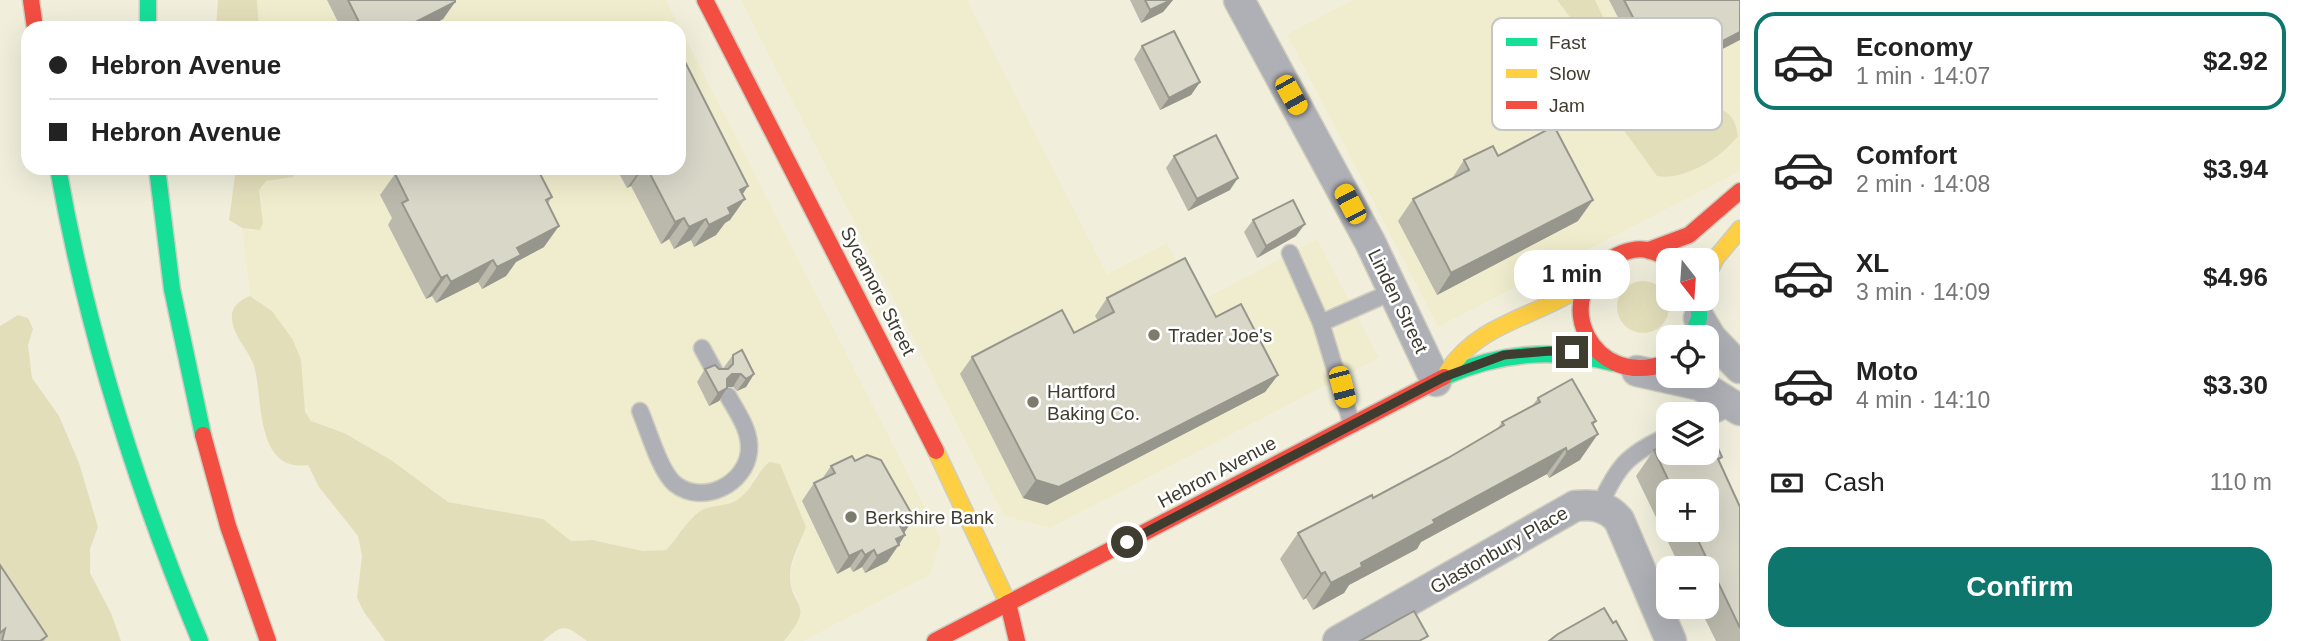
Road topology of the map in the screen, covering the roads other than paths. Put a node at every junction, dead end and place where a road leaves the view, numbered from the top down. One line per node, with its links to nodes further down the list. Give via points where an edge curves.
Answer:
1 (31, 0): 5 (main road)
2 (148, 0): 6 (main road)
3 (705, 0): 32 (main road, Sycamore Street, via 916,411)
4 (1239, 0): 16 (street, Linden Street)
5 (34, 21)
6 (148, 21)
7 (59, 175): 33 (main road, via 105,369 145,496)
8 (158, 175): 34 (main road, via 169,269 197,411)
9 (1740, 191): 11 (main road, via 1691,236)
10 (1740, 229): 14 (main road)
11 (1649, 250): 13 (main road); 15 (main road, Hebron Avenue, via 1624,251 1608,258)
12 (1290, 253): 18 (lane)
13 (1656, 253)
14 (1719, 254)
15 (1586, 283): 20 (main road, via 1582,325 1594,347); 24 (main road, Hebron Avenue, via 1548,309 1473,338)
16 (1394, 291): 18 (lane); 24 (street, Linden Street)
17 (1698, 312): 22 (street, via 1711,338)
18 (1321, 323): 29 (lane)
19 (702, 348): 23 (lane)
20 (1622, 365): 21 (main road); 24 (main road, Hebron Avenue, via 1572,352 1526,352 1485,360); 26 (street, via 1661,379 1700,385)
21 (1656, 365)
22 (1740, 368)
23 (715, 372)
24 (1440, 379): 29 (main road, Hebron Avenue)
25 (728, 396): 27 (lane, via 746,427 749,451 739,478 712,491 685,489 669,477)
26 (1737, 408): 28 (lane)
27 (640, 411)
28 (1719, 414)
29 (1352, 425): 32 (main road, Hebron Avenue)
30 (1656, 442): 31 (lane, via 1620,465)
31 (1599, 507): 37 (street, Glastonbury Place, via 1576,506); 38 (street, via 1619,520)
32 (1008, 603): 35 (main road, Hebron Avenue); 36 (main road, Sycamore Street)
33 (200, 641)
34 (268, 641)
35 (934, 641)
36 (1017, 641)
37 (1338, 641)
38 (1671, 641)

